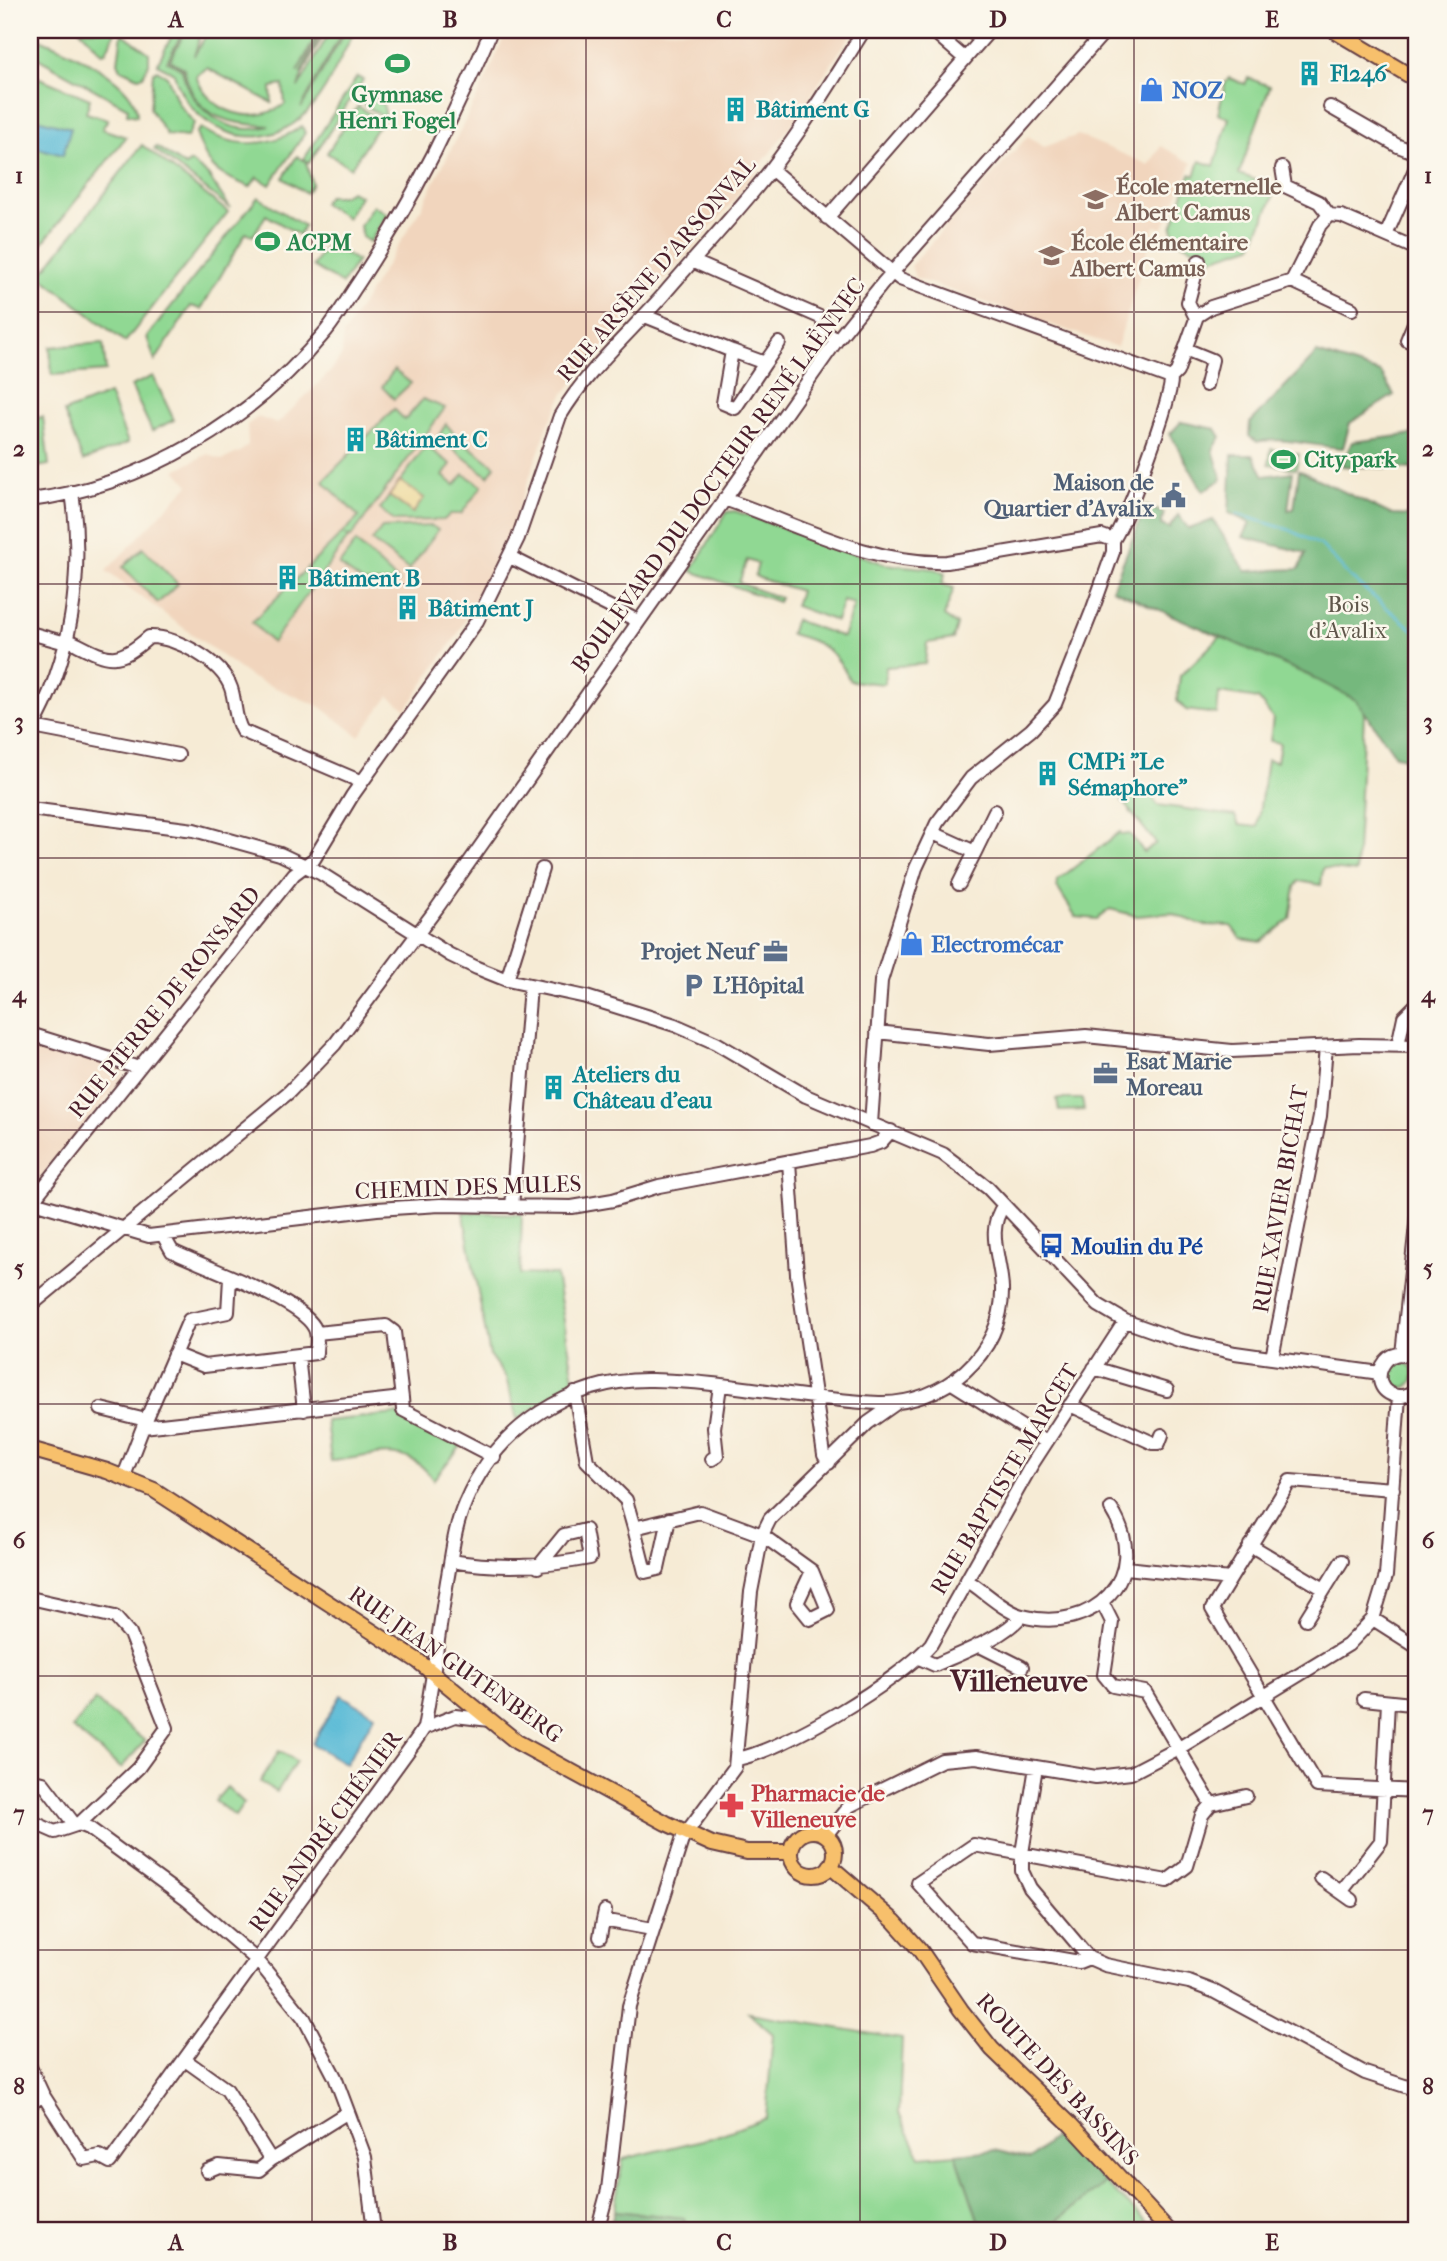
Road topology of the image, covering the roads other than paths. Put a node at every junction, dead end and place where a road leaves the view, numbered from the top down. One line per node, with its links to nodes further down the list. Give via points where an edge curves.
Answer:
1 (491, 30): 37 (street, via 401,216 328,329 263,394 218,430 169,457)
2 (864, 30): 16 (street, RUE ARSÈNE D'ARSONVAL)
3 (932, 30): 9 (street)
4 (970, 30): 8 (street)
5 (1106, 30): 23 (street, BOULEVARD DU DOCTEUR RENÉ LAËNNEC)
6 (1333, 30): 11 (main road)
7 (1350, 30): 10 (main road)
8 (986, 35): 9 (street)
9 (964, 58): 18 (street)
10 (1417, 70)
11 (1417, 80)
12 (1330, 107): 13 (street)
13 (1417, 153)
14 (1417, 165): 19 (street)
15 (1282, 168): 17 (street, via 1285,186 1319,202)
16 (771, 169): 18 (street); 21 (street, RUE ARSÈNE D'ARSONVAL)
17 (1329, 215): 19 (street); 24 (street)
18 (827, 218): 23 (street)
19 (1386, 235): 20 (street)
20 (1417, 249)
21 (692, 261): 26 (street, RUE ARSÈNE D'ARSONVAL); 29 (street, via 822,318 825,332)
22 (1199, 261): 28 (street, via 1188,302)
23 (892, 274): 29 (street, BOULEVARD DU DOCTEUR RENÉ LAËNNEC); 35 (street)
24 (1292, 281): 25 (street); 28 (street, via 1212,307)
25 (1352, 309)
26 (645, 316): 33 (street); 41 (street, RUE ARSÈNE D'ARSONVAL, via 589,374 561,415)
27 (1417, 316): 31 (street, via 1407,340)
28 (1196, 318): 32 (street)
29 (837, 340): 38 (street, BOULEVARD DU DOCTEUR RENÉ LAËNNEC)
30 (779, 342): 34 (street)
31 (1417, 344)
32 (1185, 349): 35 (street); 36 (street, via 1212,360)
33 (732, 351): 34 (street); 34 (street, via 723,403 734,408)
34 (765, 363)
35 (1171, 378): 40 (street, via 1165,408)
36 (1206, 385)
37 (72, 492): 39 (street); 44 (street, via 76,582)
38 (724, 499): 40 (street, via 878,554 911,561 947,562 1102,536); 42 (street, BOULEVARD DU DOCTEUR RENÉ LAËNNEC)
39 (30, 500)
40 (1113, 540): 52 (street, via 1093,611 1055,704 1031,730 971,778)
41 (510, 557): 42 (street); 47 (street, RUE ARSÈNE D'ARSONVAL, via 477,621)
42 (638, 621): 57 (street, BOULEVARD DU DOCTEUR RENÉ LAËNNEC)
43 (30, 633): 44 (street)
44 (66, 641): 45 (street, via 54,685); 47 (street, via 113,659 129,655 149,637 186,649 225,676 242,732)
45 (31, 727): 46 (street)
46 (178, 755)
47 (362, 782): 54 (street, RUE ARSÈNE D'ARSONVAL, via 314,859)
48 (30, 809): 51 (street)
49 (995, 811): 53 (street)
50 (30, 816): 51 (street)
51 (78, 816): 54 (street, via 194,830)
52 (933, 833): 53 (street); 61 (street, via 916,868 881,981)
53 (975, 852): 56 (street)
54 (304, 865): 57 (street); 66 (street, RUE PIERRE DE RONSARD)
55 (542, 869): 58 (street)
56 (959, 884)
57 (418, 934): 58 (street, via 450,955); 74 (street, BOULEVARD DU DOCTEUR RENÉ LAËNNEC, via 335,1044 289,1092)
58 (507, 980): 59 (street)
59 (530, 986): 67 (street, via 586,997 675,1026 716,1043 806,1097); 72 (street)
60 (1417, 1004): 63 (street, via 1404,1017)
61 (877, 1032): 65 (street, via 989,1044 1086,1036 1232,1051); 67 (street)
62 (30, 1034): 66 (street)
63 (1398, 1045): 64 (street); 65 (street)
64 (1417, 1046)
65 (1326, 1047): 83 (street, RUE XAVIER BICHAT, via 1320,1116)
66 (139, 1068): 70 (street, RUE PIERRE DE RONSARD)
67 (871, 1124): 68 (street)
68 (891, 1132): 69 (street, CHEMIN DES MULES, via 870,1146); 71 (street, via 943,1154)
69 (789, 1162): 72 (street, CHEMIN DES MULES, via 572,1207); 93 (street, via 797,1274)
70 (32, 1205): 74 (street, CHEMIN DES MULES)
71 (1004, 1205): 78 (street, via 1098,1304); 87 (street, via 993,1229 1003,1290 993,1334 971,1367)
72 (512, 1208): 75 (street, CHEMIN DES MULES, via 440,1205 377,1209)
73 (1417, 1220): 81 (street)
74 (122, 1230): 75 (street, CHEMIN DES MULES); 77 (street, BOULEVARD DU DOCTEUR RENÉ LAËNNEC)
75 (163, 1235): 76 (street, via 172,1251)
76 (230, 1278): 79 (street, via 287,1304); 80 (street, via 228,1312 189,1320)
77 (30, 1306)
78 (1125, 1321): 83 (street, via 1179,1340); 85 (street, RUE BAPTISTE MARCET)
79 (317, 1333): 82 (street, via 316,1353); 94 (street, via 386,1326 394,1332)
80 (174, 1354): 82 (street, via 204,1366); 100 (street)
81 (1402, 1354): 84 (street); 86 (street, via 1385,1361)
82 (298, 1356): 99 (street)
83 (1272, 1358): 86 (street)
84 (1417, 1363)
85 (1094, 1368): 90 (street); 97 (street, RUE BAPTISTE MARCET)
86 (1380, 1373): 92 (street, via 1387,1391)
87 (952, 1383): 96 (street); 103 (street)
88 (720, 1386): 91 (street, RUE ANDRÉ CHÉNIER, via 627,1381); 93 (street, RUE ANDRÉ CHÉNIER); 106 (street, via 714,1428 717,1456)
89 (1417, 1388): 92 (street)
90 (1167, 1391)
91 (575, 1393): 105 (street, RUE ANDRÉ CHÉNIER, via 531,1417); 112 (street, via 587,1461 626,1500)
92 (1399, 1396): 109 (street)
93 (817, 1397): 95 (street, RUE ANDRÉ CHÉNIER); 107 (street)
94 (402, 1398): 99 (street); 105 (street, via 403,1410)
95 (867, 1403): 96 (street, RUE ANDRÉ CHÉNIER); 101 (street)
96 (895, 1404): 101 (street)
97 (1070, 1405): 102 (street, via 1153,1443 1159,1443); 103 (street, RUE BAPTISTE MARCET)
98 (101, 1409): 100 (street)
99 (304, 1410): 100 (street)
100 (145, 1423): 108 (street)
101 (868, 1423): 107 (street)
102 (1162, 1435)
103 (1046, 1442): 121 (street, RUE BAPTISTE MARCET)
104 (30, 1450): 108 (main road, RUE JEAN GUTENBERG)
105 (494, 1457): 115 (street, RUE ANDRÉ CHÉNIER, via 464,1504)
106 (712, 1459)
107 (829, 1463): 113 (street, via 770,1519)
108 (124, 1476): 132 (main road, RUE JEAN GUTENBERG, via 225,1535)
109 (1393, 1489): 114 (street, via 1290,1481); 127 (street, via 1386,1576)
110 (1111, 1509): 118 (street, via 1127,1542)
111 (669, 1519): 112 (street); 112 (street, via 659,1569 645,1572); 113 (street, via 700,1512)
112 (634, 1528)
113 (762, 1535): 119 (street); 140 (street, via 748,1617)
114 (1250, 1545): 120 (street); 122 (street)
115 (451, 1561): 117 (street); 132 (street, RUE ANDRÉ CHÉNIER)
116 (1342, 1561): 122 (street)
117 (538, 1567)
118 (1126, 1568): 120 (street); 124 (street)
119 (812, 1571)
120 (1230, 1579): 133 (street, via 1212,1609)
121 (968, 1581): 125 (street); 130 (street, RUE BAPTISTE MARCET)
122 (1324, 1589): 126 (street)
123 (30, 1598): 148 (street, via 115,1617 130,1634 167,1728 138,1768)
124 (1102, 1602): 125 (street, via 1066,1621); 139 (street, via 1112,1622 1104,1675 1113,1686 1145,1692)
125 (1021, 1616): 128 (street)
126 (1306, 1619)
127 (1373, 1619): 129 (street); 133 (street, via 1348,1645)
128 (978, 1645): 130 (street, via 935,1665); 131 (street)
129 (1417, 1647)
130 (919, 1658): 140 (street, RUE BAPTISTE MARCET, via 888,1683 827,1718 772,1748)
131 (1022, 1667)
132 (433, 1674): 137 (main road, RUE JEAN GUTENBERG); 138 (street, RUE ANDRÉ CHÉNIER)
133 (1264, 1696): 139 (street); 143 (street, via 1317,1786)
134 (1364, 1699): 135 (street)
135 (1388, 1702): 136 (street); 143 (street)
136 (1411, 1704)
137 (490, 1720): 138 (street, via 455,1716); 149 (main road, RUE JEAN GUTENBERG, via 517,1742)
138 (424, 1728): 160 (street, RUE ANDRÉ CHÉNIER)
139 (1179, 1748): 141 (street, via 1145,1767 1113,1777); 146 (street)
140 (737, 1759): 149 (street, via 731,1776)
141 (1036, 1768): 150 (street, via 976,1757 942,1759 849,1806); 152 (street)
142 (30, 1782): 148 (street, via 43,1783)
143 (1384, 1790): 144 (street); 155 (street, via 1381,1841)
144 (1417, 1791)
145 (1246, 1796): 146 (street)
146 (1211, 1804): 152 (street, via 1202,1815 1187,1866 1167,1881)
147 (30, 1821): 148 (street, via 55,1832)
148 (77, 1824): 160 (street, via 95,1832 187,1900)
149 (686, 1832): 151 (main road, RUE JEAN GUTENBERG, via 729,1849); 157 (street)
150 (825, 1835): 151 (main road, via 803,1833); 153 (main road, via 835,1852)
151 (791, 1852): 153 (main road, via 794,1864 805,1873 819,1874)
152 (1022, 1853): 159 (street, via 1022,1871 1030,1888); 159 (street, via 974,1845 918,1883 972,1942 1079,1962)
153 (830, 1866): 171 (main road, ROUTE DES BASSINS, via 894,1921 992,2049 1071,2125)
154 (1321, 1878): 155 (street)
155 (1341, 1892): 156 (street)
156 (1352, 1900)
157 (652, 1930): 158 (street, via 604,1916); 170 (street, via 629,2006 608,2190)
158 (600, 1937)
159 (1089, 1958): 163 (street, via 1213,1991 1365,2073)
160 (258, 1961): 161 (street, RUE ANDRÉ CHÉNIER); 166 (street, via 303,2018)
161 (185, 2060): 164 (street, RUE ANDRÉ CHÉNIER, via 110,2162 99,2156 84,2159); 167 (street, via 227,2090)
162 (30, 2067): 164 (street)
163 (1417, 2090)
164 (43, 2095): 165 (street)
165 (30, 2104)
166 (348, 2112): 167 (street); 169 (street, via 365,2157)
167 (271, 2160): 168 (street, via 259,2170 219,2166)
168 (207, 2171)
169 (374, 2231)
170 (597, 2231)
171 (1169, 2231)

